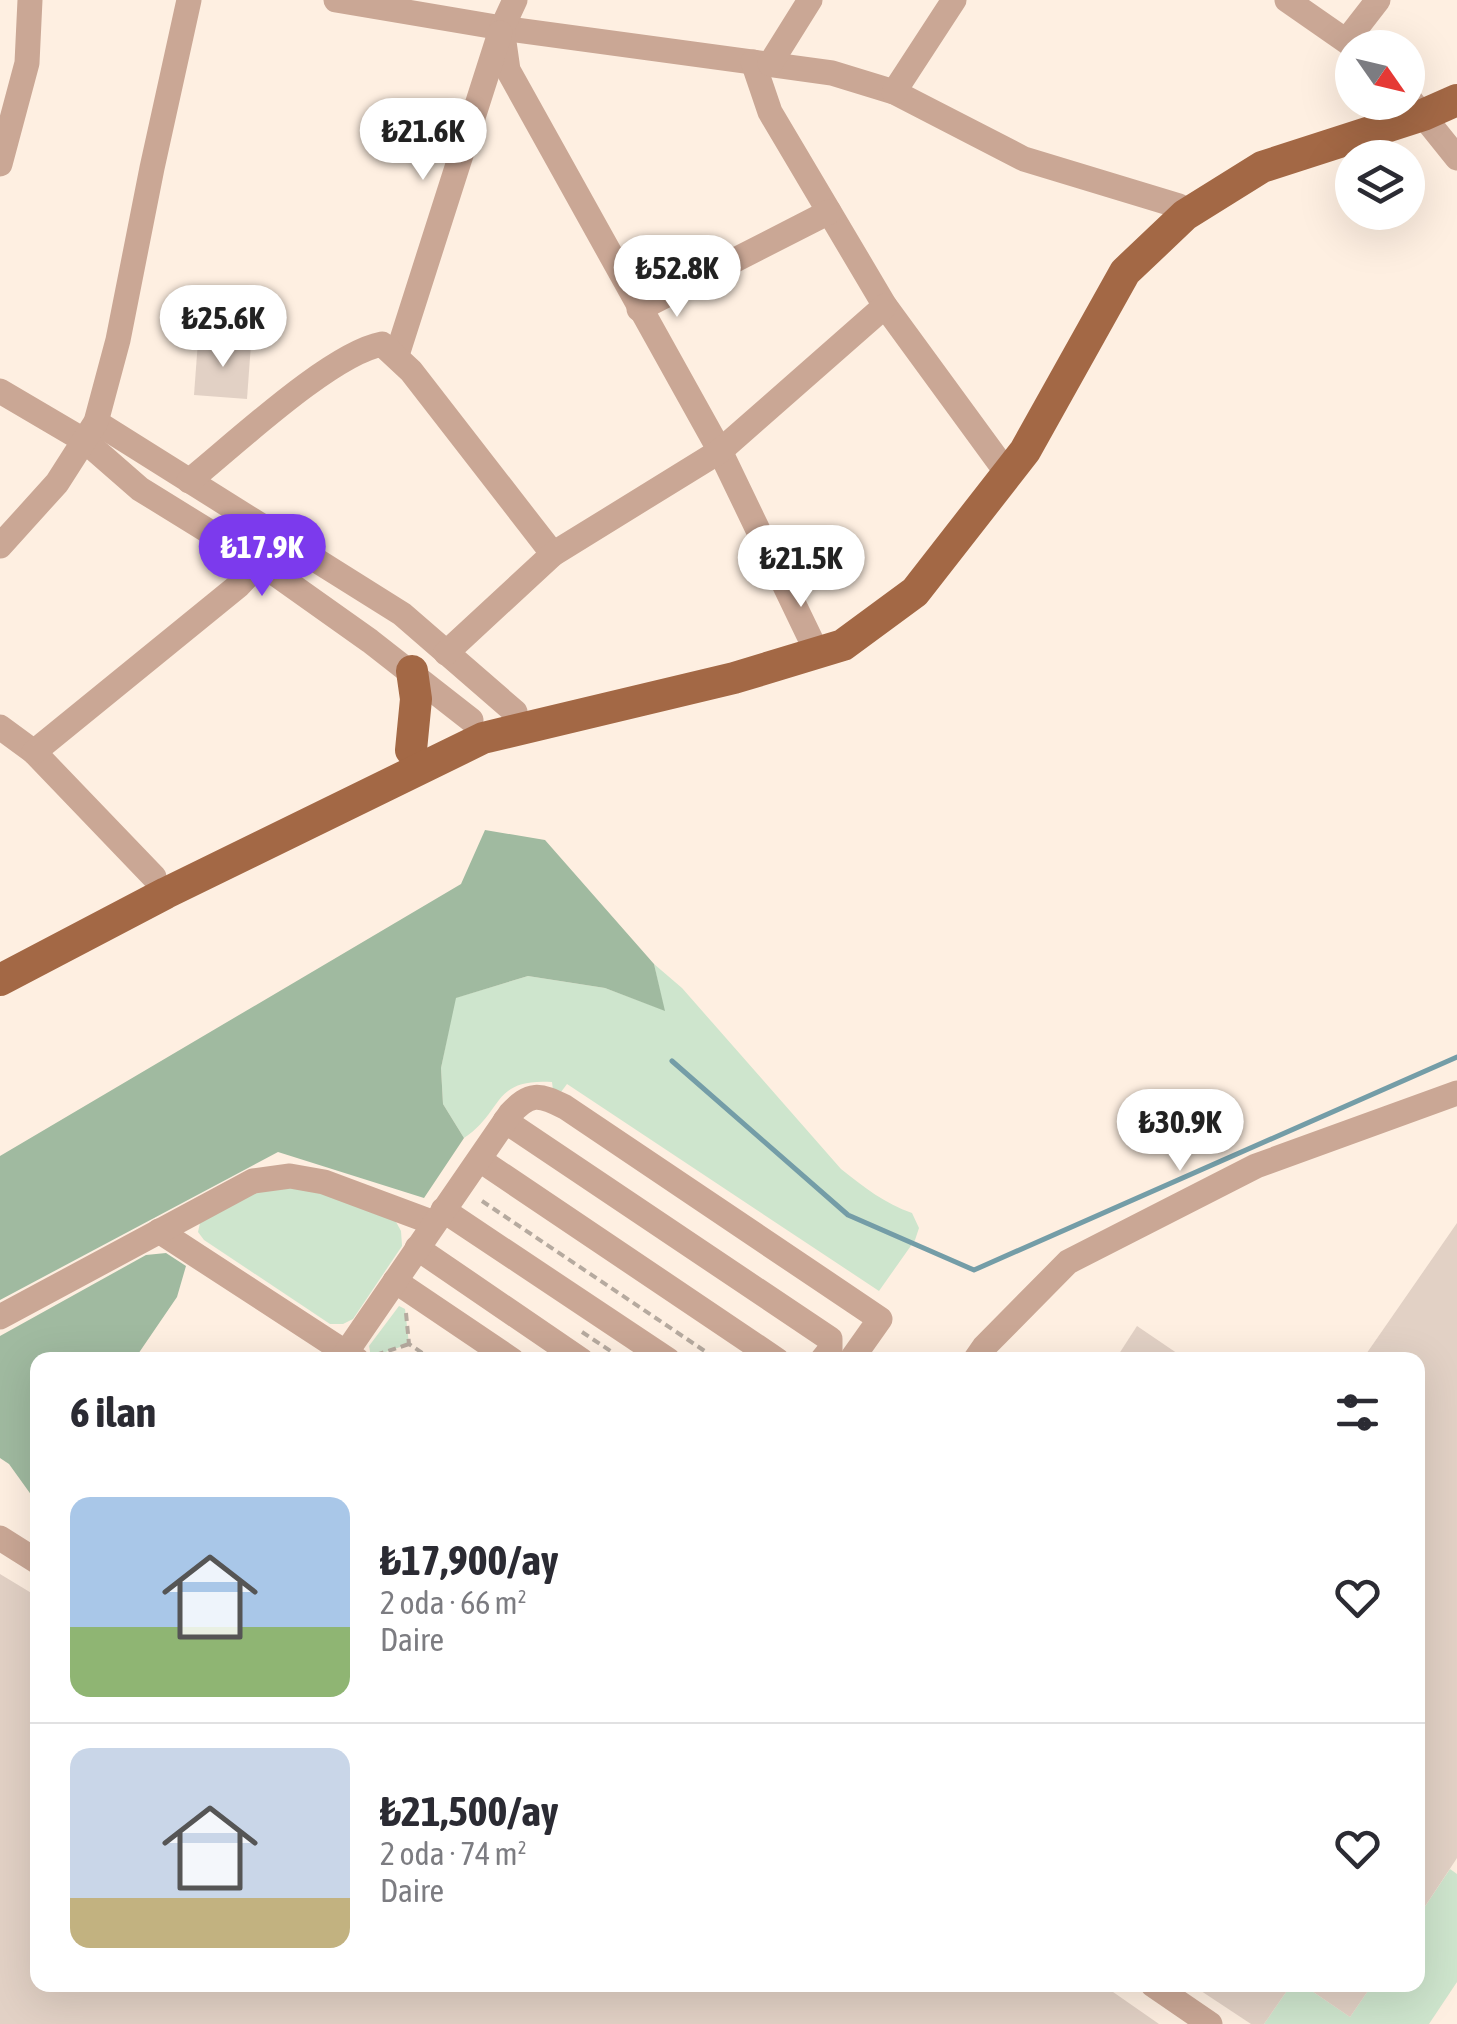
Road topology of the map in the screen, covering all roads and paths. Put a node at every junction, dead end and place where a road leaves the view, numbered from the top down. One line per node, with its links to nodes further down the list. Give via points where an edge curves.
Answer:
1 (30, 0): 22 (street, via 27,62)
2 (190, 0): 29 (street, via 118,340)
3 (336, 0): 9 (street)
4 (516, 0): 9 (street)
5 (810, 0): 12 (street)
6 (954, 0): 14 (street)
7 (1287, 0): 11 (street)
8 (1378, 0): 10 (street)
9 (502, 28): 12 (street); 26 (street, via 508,70); 27 (street)
10 (1360, 30)
11 (1335, 32)
12 (762, 63): 14 (street, via 832,73); 24 (street, via 770,112)
13 (1457, 85): 15 (main road)
14 (894, 92): 23 (street, via 1024,159)
15 (1425, 100)
16 (1457, 100): 17 (main road)
17 (1425, 104)
18 (1425, 118): 21 (street)
19 (1366, 120): 23 (main road, via 1256,154)
20 (1378, 120): 47 (main road, via 1262,167 1185,215 1125,272 1025,451 915,592 843,644 734,678 484,738)
21 (1457, 158)
22 (0, 164)
23 (1179, 206): 31 (main road, via 1116,262)
24 (829, 212): 25 (street); 26 (street)
25 (885, 306): 30 (street); 31 (street)
26 (639, 308): 30 (street)
27 (397, 354): 32 (street, via 382,344 361,348); 35 (street)
28 (0, 391): 29 (street)
29 (91, 432): 32 (street); 34 (street); 36 (street, via 140,488)
30 (720, 451): 35 (street); 37 (street)
31 (999, 462): 37 (main road, via 906,582)
32 (189, 481): 33 (street)
33 (275, 535): 36 (street); 38 (street, via 402,614)
34 (0, 546)
35 (553, 554): 38 (street)
36 (260, 564): 39 (street); 44 (street)
37 (811, 640): 40 (main road, via 730,666)
38 (446, 652): 40 (street)
39 (412, 671): 41 (street); 43 (main road)
40 (515, 712): 41 (main road)
41 (472, 720): 43 (main road)
42 (0, 726): 44 (street)
43 (410, 750): 45 (main road)
44 (34, 752): 45 (street)
45 (154, 876): 46 (main road)
46 (0, 958)
47 (0, 980)
48 (1457, 1094): 70 (street, via 1256,1166 1068,1262)
49 (506, 1121): 50 (street); 59 (street); 69 (street, via 522,1101 537,1096 565,1106 880,1319)
50 (480, 1160): 52 (street); 68 (street)
51 (482, 1201): 67 (path)
52 (439, 1216): 53 (street, via 290,1176 253,1181); 54 (street); 66 (street)
53 (159, 1231): 57 (street); 60 (street)
54 (417, 1248): 55 (street); 65 (street)
55 (394, 1281): 61 (street); 64 (street)
56 (408, 1309): 58 (path)
57 (0, 1317)
58 (409, 1344): 62 (path); 63 (path)
59 (826, 1350)
60 (346, 1352)
61 (357, 1352)
62 (375, 1352)
63 (421, 1352)
64 (500, 1352)
65 (569, 1352)
66 (655, 1352)
67 (706, 1352)
68 (765, 1352)
69 (856, 1352)
70 (980, 1352)
71 (0, 1538): 72 (street)
72 (30, 1557)
73 (1163, 1992): 74 (street)
74 (1210, 2024)

